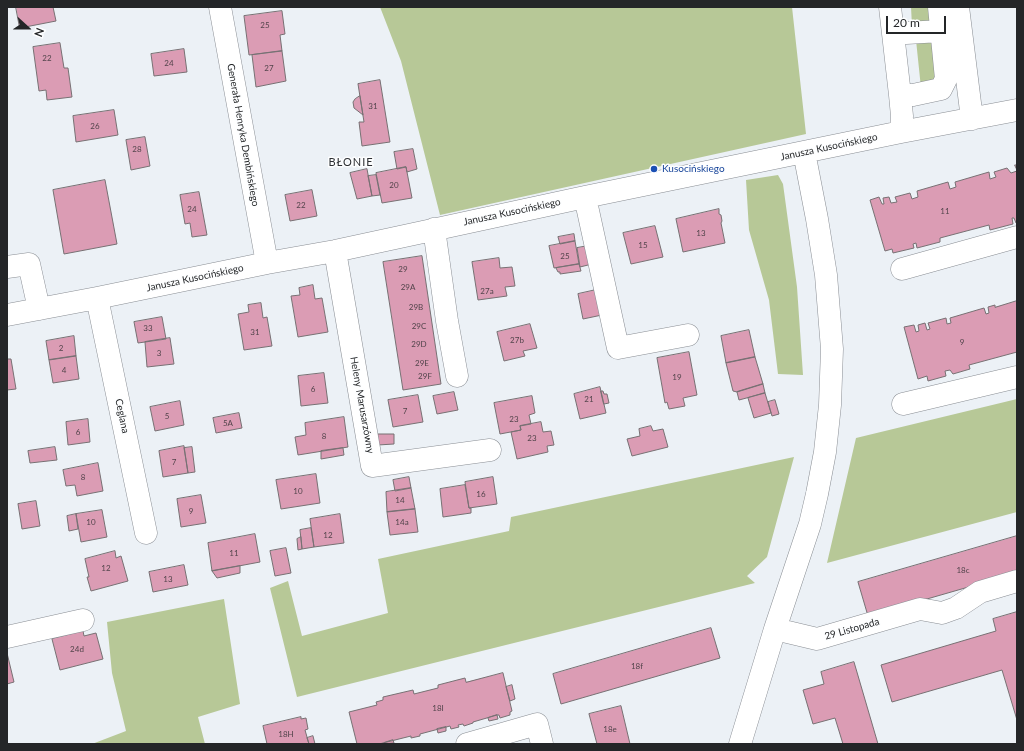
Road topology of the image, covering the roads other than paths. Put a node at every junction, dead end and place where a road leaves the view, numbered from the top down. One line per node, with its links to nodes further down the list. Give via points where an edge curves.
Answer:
1 (220, 7): 17 (street, Generała Henryka Dembińskiego)
2 (890, 7): 8 (street)
3 (903, 7): 7 (street)
4 (938, 7): 6 (street)
5 (958, 7): 10 (street)
6 (941, 31): 7 (street); 8 (street, via 946,79 940,89)
7 (906, 33): 8 (street)
8 (907, 95): 11 (street)
9 (1017, 110): 10 (street, Janusza Kusocińskiego)
10 (972, 118): 11 (street, Janusza Kusocińskiego)
11 (901, 132): 12 (street, Janusza Kusocińskiego)
12 (804, 152): 13 (street, Janusza Kusocińskiego); 31 (street, via 826,275 832,350 830,405 825,452 810,524)
13 (585, 197): 14 (street, Janusza Kusocińskiego); 23 (street, via 618,348)
14 (434, 229): 16 (street, Janusza Kusocińskiego); 24 (street)
15 (1017, 237): 19 (street)
16 (335, 251): 17 (street, Janusza Kusocińskiego); 27 (street, Heleny Marusarzówny, via 372,466)
17 (267, 263): 20 (street, Janusza Kusocińskiego)
18 (7, 268): 21 (street, via 29,264)
19 (902, 269)
20 (97, 298): 21 (street, Janusza Kusocińskiego); 28 (street, Ceglana)
21 (39, 309): 22 (street, Janusza Kusocińskiego)
22 (7, 314)
23 (688, 335)
24 (456, 376)
25 (1017, 377): 26 (street)
26 (903, 404)
27 (490, 450)
28 (146, 533)
29 (1017, 581): 31 (street, 29 Listopada, via 980,592 956,608 942,613 920,609 817,639)
30 (83, 620): 32 (street)
31 (775, 629): 35 (street)
32 (7, 637)
33 (467, 744): 34 (street, via 537,724)
34 (542, 744)
35 (740, 744)

